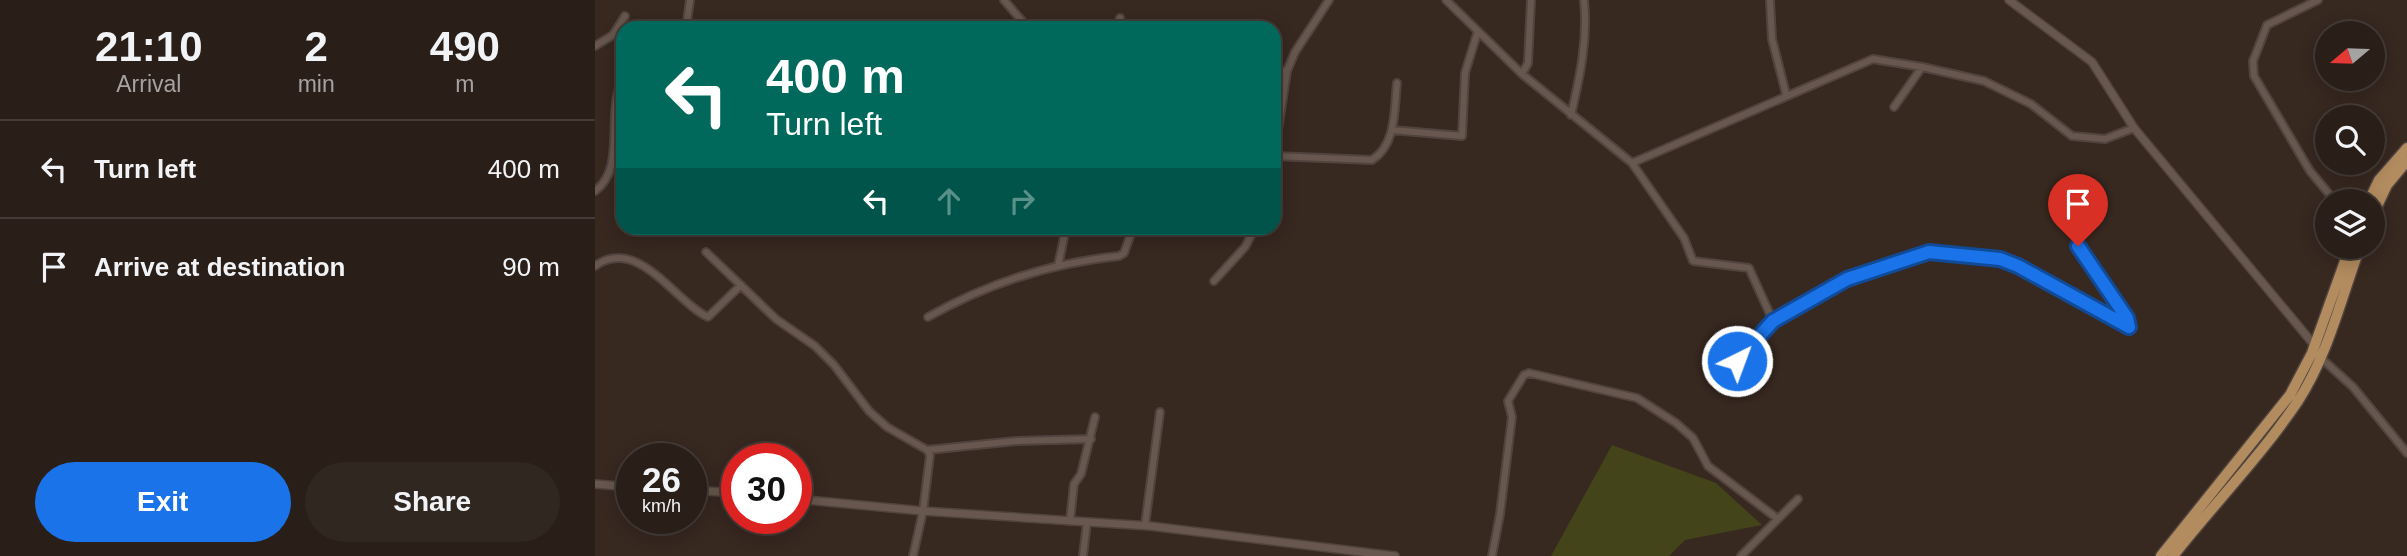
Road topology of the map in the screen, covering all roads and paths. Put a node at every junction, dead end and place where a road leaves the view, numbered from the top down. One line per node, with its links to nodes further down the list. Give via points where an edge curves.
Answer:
1 (690, 0): 13 (street)
2 (1004, 0): 14 (street)
3 (1329, 0): 21 (street)
4 (1446, 0): 17 (street)
5 (1531, 0): 22 (street, via 1528,63)
6 (1584, 0): 28 (street, via 1587,27)
7 (1770, 0): 24 (street, via 1772,39)
8 (2009, 0): 29 (street, via 2092,62)
9 (2318, 0): 35 (street, via 2267,26 2253,61 2254,76 2310,171)
10 (625, 16): 12 (street)
11 (1120, 18): 15 (street)
12 (622, 21)
13 (687, 21)
14 (1022, 21)
15 (1119, 21)
16 (616, 30): 18 (street)
17 (1477, 34): 22 (street); 30 (street, via 1465,73 1462,136)
18 (595, 46)
19 (1921, 67): 24 (street, via 1873,59); 27 (street); 29 (street, via 1984,81 2031,104 2072,136 2105,139)
20 (1281, 71): 21 (street)
21 (1287, 71): 25 (street)
22 (1522, 74): 28 (street)
23 (1397, 83): 30 (street)
24 (1786, 94): 34 (street)
25 (1281, 98)
26 (616, 99): 38 (street, via 610,172 606,183)
27 (1894, 107)
28 (1571, 115): 34 (street)
29 (2134, 128): 52 (street)
30 (1392, 130): 32 (street, via 1380,155 1372,159)
31 (2407, 148): 36 (main road)
32 (1281, 156)
33 (2407, 161): 37 (main road)
34 (1632, 163): 51 (street, via 1685,238 1693,261 1749,268)
35 (2326, 189)
36 (2375, 189)
37 (2385, 189)
38 (595, 191)
39 (1064, 235): 46 (street)
40 (1130, 235): 46 (street, via 1119,257)
41 (1251, 235): 48 (street)
42 (2078, 246): 51 (street, via 2129,327 2000,259 1929,252 1847,279)
43 (706, 252): 49 (street)
44 (2346, 259): 52 (main road)
45 (2356, 259): 53 (main road)
46 (1058, 265): 50 (street, via 971,293)
47 (595, 266): 49 (street, via 607,258 631,261 670,284 708,317)
48 (1214, 281)
49 (741, 285): 58 (street, via 834,365 878,419)
50 (928, 317)
51 (1773, 321): 54 (street)
52 (2315, 346): 75 (main road, via 2290,395)
53 (2321, 358): 59 (street, via 2353,387); 76 (main road, via 2298,400)
54 (1737, 361)
55 (1160, 412): 68 (street)
56 (1095, 417): 57 (street)
57 (1091, 439): 58 (street); 66 (street, via 1075,484)
58 (927, 450): 64 (street)
59 (2407, 453)
60 (595, 484): 61 (street)
61 (616, 486)
62 (1798, 499): 65 (street)
63 (812, 501): 64 (street)
64 (923, 511): 66 (street); 70 (street)
65 (1778, 519): 73 (street, via 1709,466 1693,438 1676,423 1637,398 1529,373 1508,401 1511,417); 74 (street)
66 (1070, 521): 67 (street)
67 (1087, 522): 68 (street); 71 (street)
68 (1145, 526): 69 (street)
69 (1385, 555): 72 (street)
70 (913, 556)
71 (1083, 556)
72 (1395, 556)
73 (1492, 556)
74 (1741, 556)
75 (2161, 556)
76 (2173, 556)

